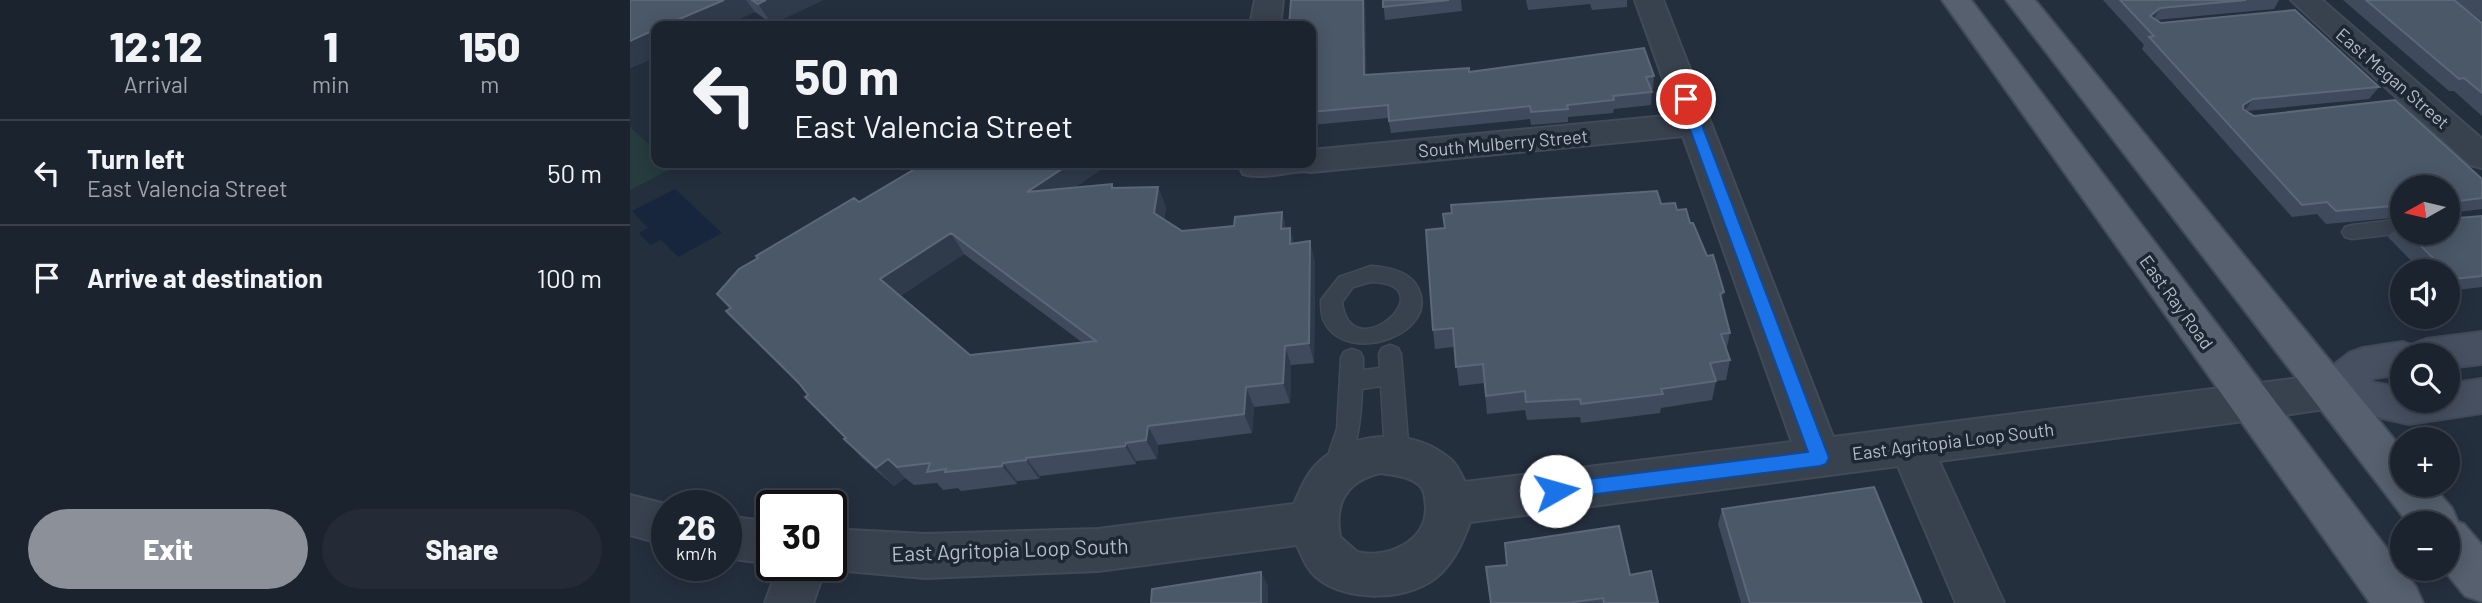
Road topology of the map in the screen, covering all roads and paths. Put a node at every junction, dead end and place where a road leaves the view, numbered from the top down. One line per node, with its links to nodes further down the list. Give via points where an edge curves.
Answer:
1 (1649, 0): 5 (street)
2 (1956, 0): 17 (main road, East Ray Road)
3 (2020, 0): 15 (main road)
4 (2305, 10): 6 (street, East Megan Street, via 2407,104)
5 (1695, 124): 7 (street, South Mulberry Street); 20 (street)
6 (2482, 157)
7 (1316, 161)
8 (2390, 228): 9 (lane)
9 (2352, 232)
10 (2482, 348): 11 (street)
11 (2460, 351)
12 (1390, 353): 13 (lane); 13 (lane, via 1378,335); 13 (lane, via 1412,303 1405,284 1384,266 1358,277 1346,272 1331,300 1330,310); 19 (lane)
13 (1352, 357): 22 (lane, via 1349,429)
14 (2390, 360): 15 (street, via 2363,364)
15 (2331, 391): 16 (street, via 2409,407); 17 (street, East Agritopia Loop South); 21 (main road)
16 (2482, 396)
17 (2270, 401): 18 (street, East Agritopia Loop South); 36 (main road, East Ray Road)
18 (1911, 446): 20 (street, East Agritopia Loop South); 35 (street)
19 (1397, 454): 22 (street, via 1363,458); 24 (street, via 1434,470)
20 (1820, 458): 24 (street, East Agritopia Loop South)
21 (2390, 467)
22 (1333, 477): 28 (street, via 1322,490)
23 (2414, 497): 25 (main road)
24 (1451, 504): 33 (street, via 1441,542)
25 (2425, 511)
26 (630, 515): 27 (street)
27 (651, 520)
28 (1313, 522): 29 (street, East Agritopia Loop South, via 1098,550 925,556); 33 (street, via 1325,557)
29 (847, 551)
30 (2460, 553): 31 (main road)
31 (2482, 580)
32 (797, 581): 34 (street)
33 (1385, 590)
34 (789, 603)
35 (1979, 603)
36 (2399, 603)

